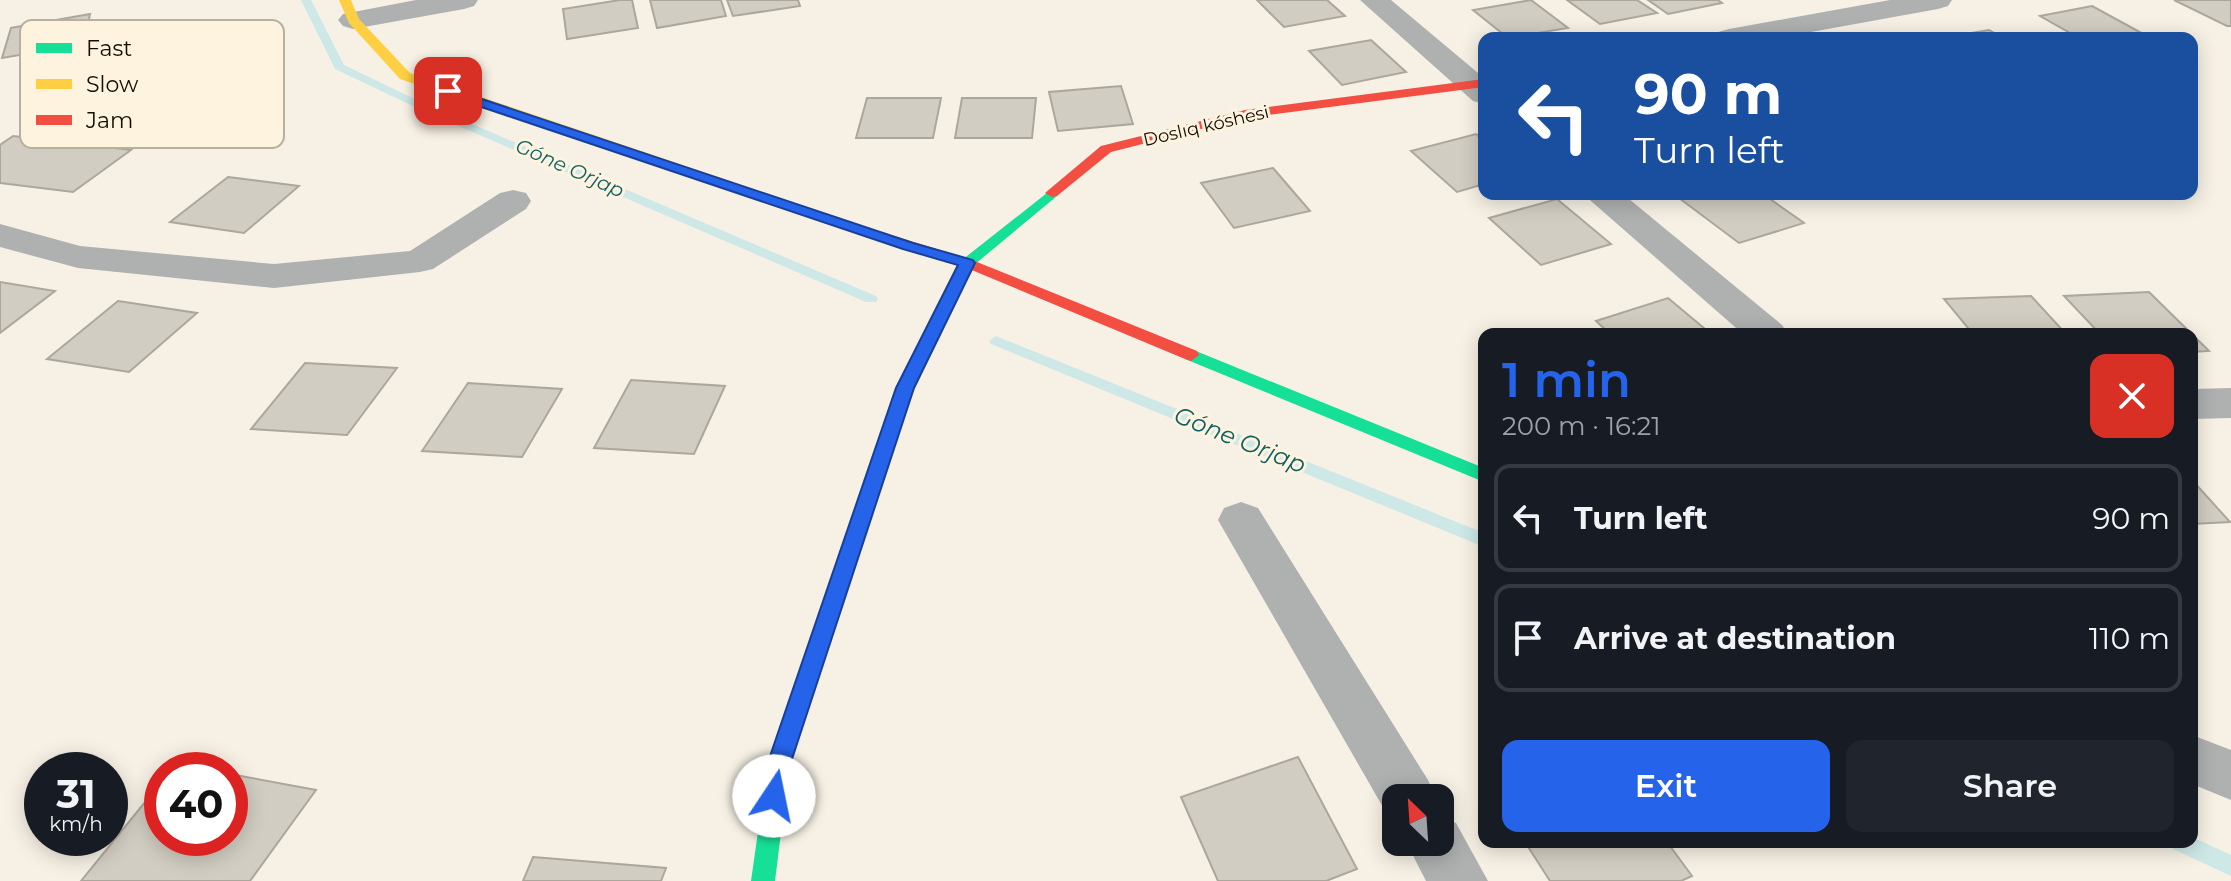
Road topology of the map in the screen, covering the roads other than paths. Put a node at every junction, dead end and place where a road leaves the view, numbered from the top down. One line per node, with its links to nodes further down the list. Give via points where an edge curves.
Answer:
1 (464, 0): 4 (street)
2 (1374, 0): 6 (street)
3 (1938, 0): 5 (street)
4 (349, 10): 11 (street, via 405,76)
5 (1762, 32)
6 (1478, 85)
7 (1478, 87): 11 (street, Doslıq kóshesi, via 1245,114 1106,149)
8 (1608, 200): 12 (street)
9 (513, 201): 10 (street, via 420,261 274,276 78,257)
10 (0, 235)
11 (967, 263): 15 (street); 21 (street, via 905,388 782,753)
12 (1761, 328)
13 (2231, 403): 14 (street)
14 (2198, 404)
15 (1478, 473)
16 (1241, 520): 19 (street)
17 (2198, 761): 18 (street)
18 (2231, 775)
19 (1400, 784)
20 (1443, 856): 22 (street)
21 (763, 881)
22 (1458, 881)

